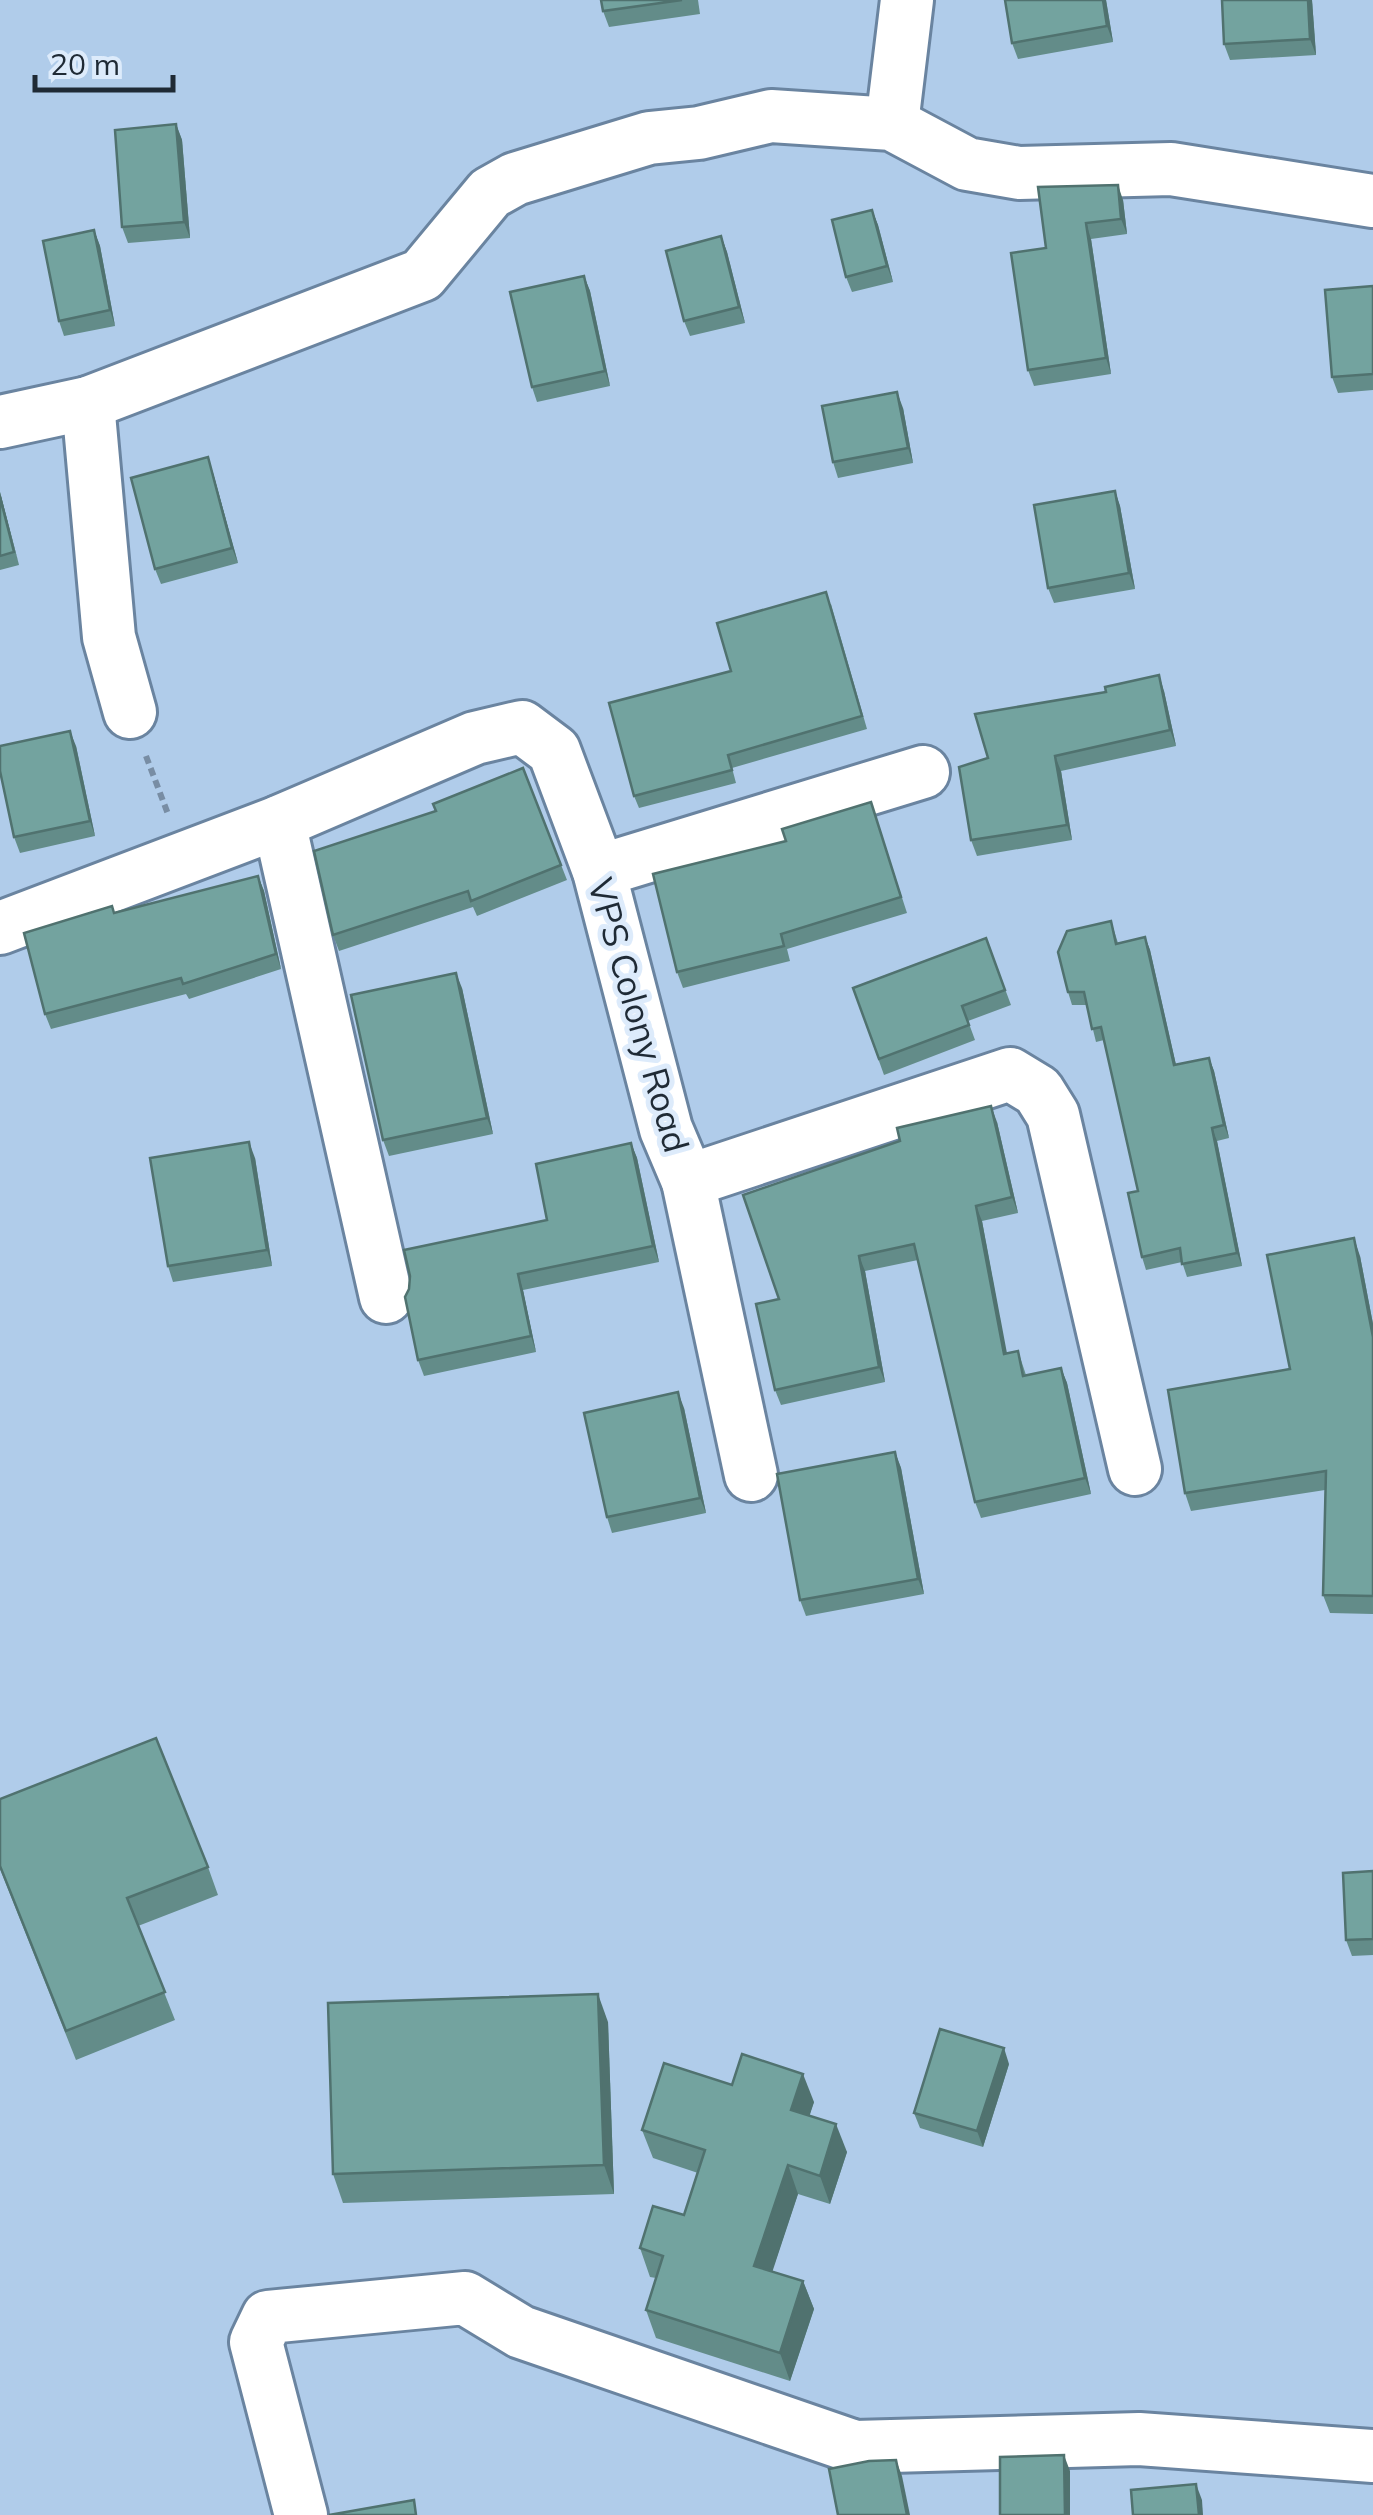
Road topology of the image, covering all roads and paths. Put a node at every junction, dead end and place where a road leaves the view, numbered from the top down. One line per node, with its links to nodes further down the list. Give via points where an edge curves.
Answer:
1 (907, 0): 2 (street)
2 (892, 124): 3 (street, via 968,164 1002,170 1171,169); 4 (street, via 771,116 649,138 515,179 490,193 422,276)
3 (1373, 201)
4 (88, 403): 5 (street); 6 (street, via 109,637)
5 (0, 422)
6 (130, 712): 9 (path)
7 (923, 772): 10 (street)
8 (279, 822): 9 (street, VPS Colony Road); 10 (street, VPS Colony Road, via 475,738 522,727 554,751); 13 (street)
9 (184, 859): 11 (street, VPS Colony Road)
10 (599, 871): 12 (street, VPS Colony Road, via 666,1129)
11 (0, 928)
12 (688, 1181): 14 (street, VPS Colony Road, via 1010,1074 1038,1091 1053,1115); 15 (street)
13 (386, 1297)
14 (1134, 1469)
15 (751, 1475)
16 (1373, 2456): 17 (street, via 1139,2439 855,2447 521,2332 465,2298 268,2317 256,2342)
17 (301, 2515)

